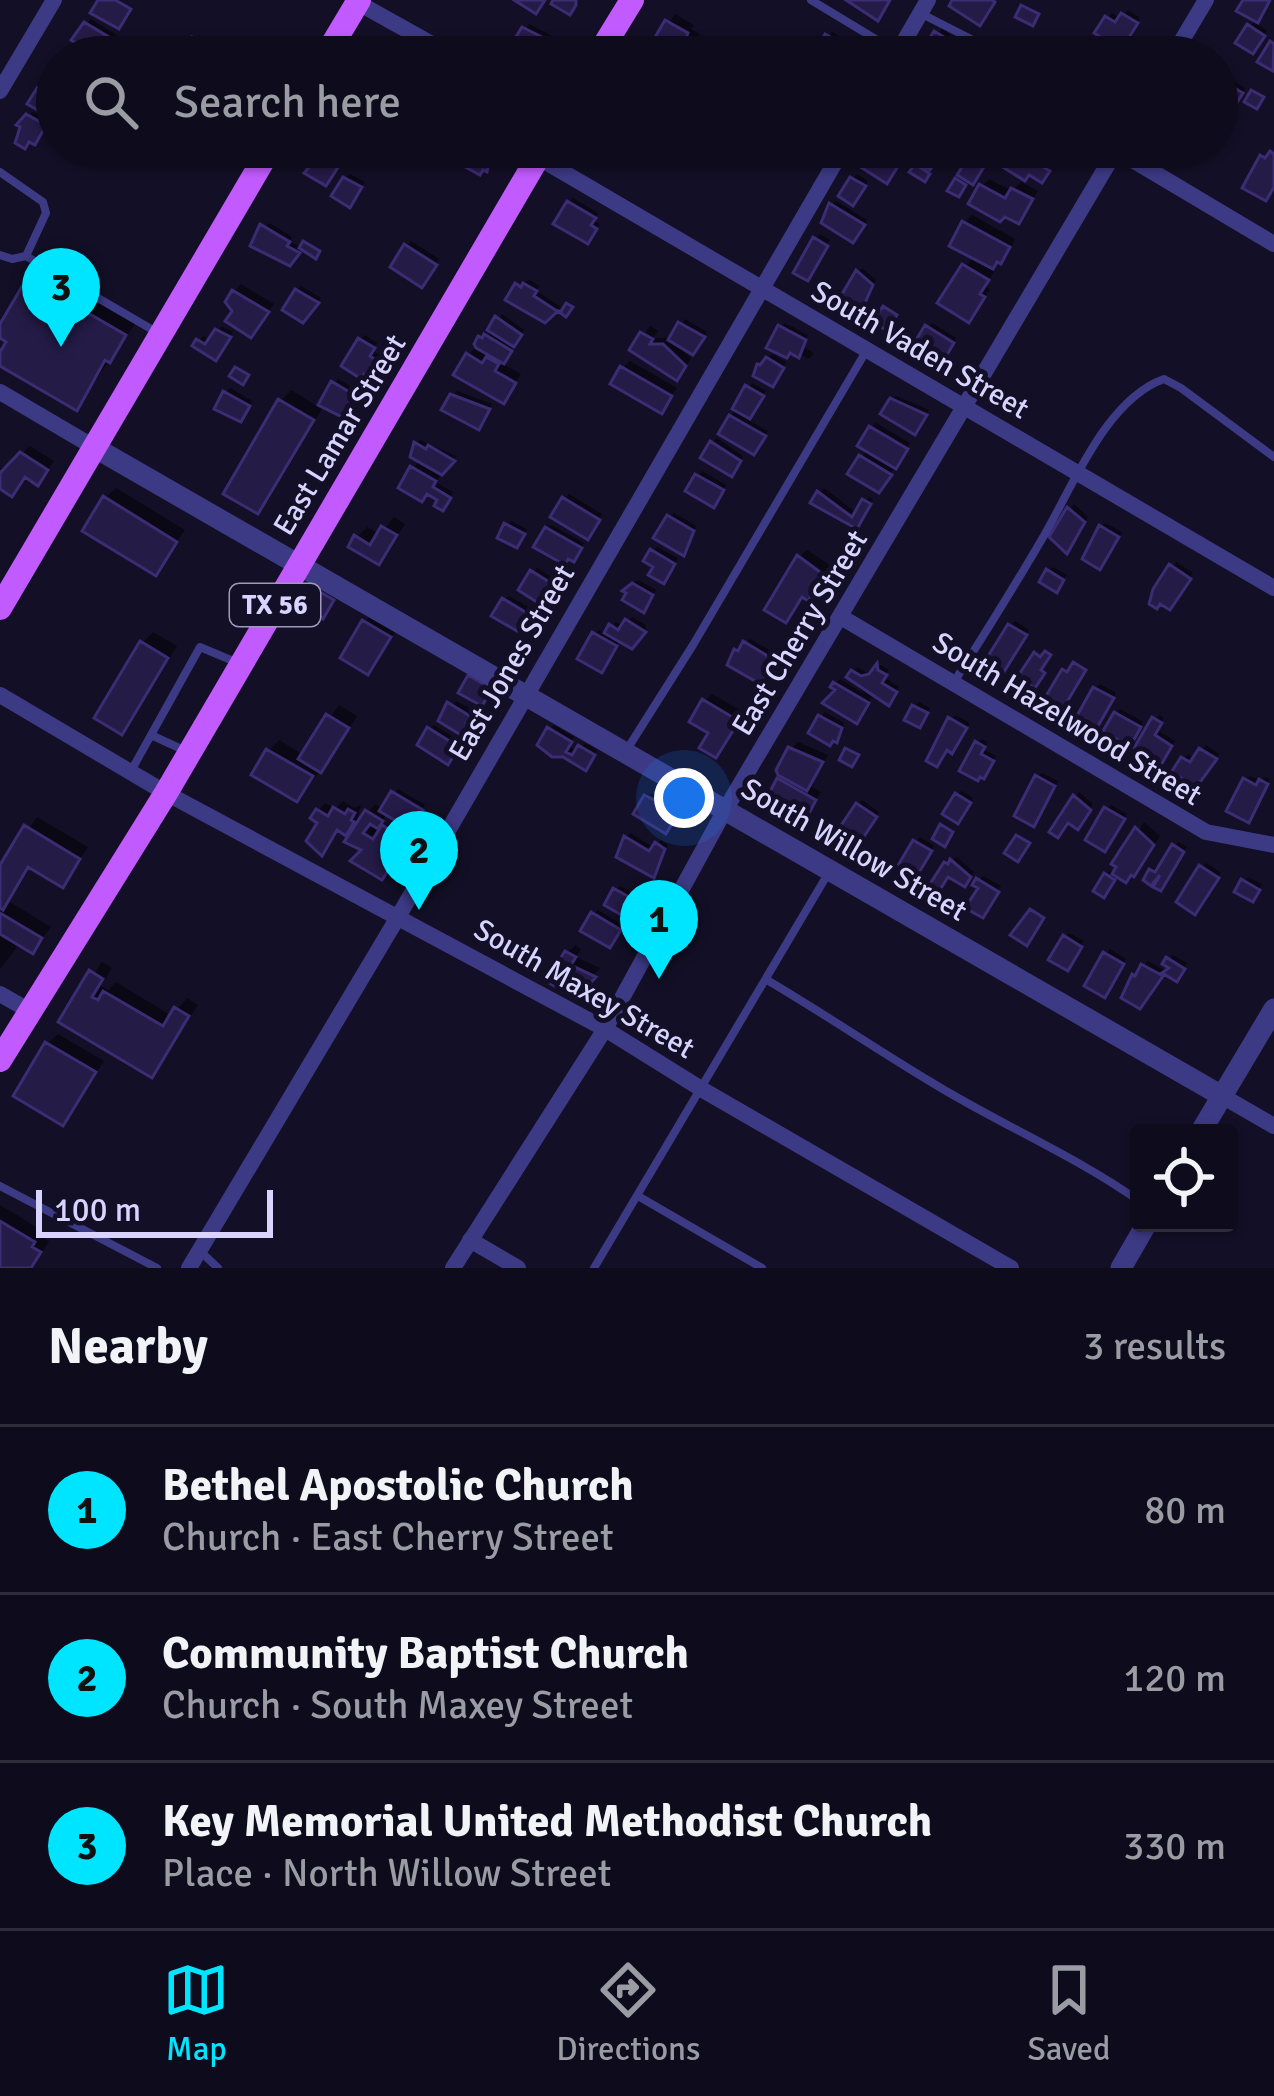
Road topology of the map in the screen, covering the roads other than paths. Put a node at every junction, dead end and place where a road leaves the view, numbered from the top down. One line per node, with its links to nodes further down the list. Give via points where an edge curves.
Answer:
1 (54, 0): 14 (street)
2 (632, 0): 9 (main road)
3 (811, 0): 10 (lane)
4 (1206, 0): 13 (street)
5 (357, 1): 7 (main road); 8 (street)
6 (924, 7): 11 (street); 12 (lane)
7 (337, 36)
8 (418, 36)
9 (610, 36)
10 (867, 36)
11 (907, 36)
12 (972, 36)
13 (1185, 36)
14 (0, 91)
15 (258, 168): 26 (main road)
16 (533, 168): 33 (main road, East Lamar Street / TX 56)
17 (568, 168): 25 (street, South Vaden Street)
18 (832, 168): 25 (street, East Jones Street)
19 (1106, 168): 29 (street, East Cherry Street)
20 (1148, 168): 22 (street)
21 (0, 172): 24 (lane, via 43,202 46,213)
22 (1274, 244)
23 (0, 255): 24 (lane)
24 (26, 256): 26 (lane)
25 (762, 289): 27 (street, South Vaden Street); 39 (street, East Jones Street)
26 (159, 333): 30 (main road)
27 (867, 350): 29 (street, South Vaden Street); 42 (lane)
28 (0, 392): 30 (street)
29 (964, 408): 32 (street, South Vaden Street); 36 (street, East Cherry Street)
30 (92, 446): 33 (street, South Willow Street); 35 (main road)
31 (1274, 457): 32 (lane, via 1164,379 1123,409)
32 (1077, 473): 34 (street, South Vaden Street); 38 (lane)
33 (298, 564): 37 (main road, East Lamar Street / TX 56); 39 (street, South Willow Street)
34 (1274, 588)
35 (0, 608)
36 (841, 617): 38 (street, South Hazelwood Street); 46 (street, East Cherry Street)
37 (241, 664): 41 (lane, via 200,647); 43 (main road, East Lamar Street / TX 56)
38 (954, 684): 47 (street, South Hazelwood Street, via 1206,832)
39 (524, 694): 42 (street, South Willow Street); 49 (street, East Jones Street)
40 (0, 695): 44 (street, South Maxey Street)
41 (151, 735): 43 (lane); 44 (lane)
42 (625, 752): 46 (street, South Willow Street)
43 (189, 753): 45 (main road, East Lamar Street / TX 56)
44 (130, 772): 45 (street, South Maxey Street)
45 (166, 793): 49 (street, South Maxey Street); 53 (main road, East Lamar Street / TX 56)
46 (725, 810): 48 (street, South Willow Street); 54 (street, East Cherry Street)
47 (1274, 845)
48 (830, 871): 50 (lane); 57 (street, South Willow Street)
49 (398, 917): 54 (street, South Maxey Street); 65 (street, East Jones Street)
50 (766, 980): 56 (lane); 61 (lane)
51 (0, 994): 53 (street)
52 (1274, 1009): 57 (street)
53 (28, 1010): 55 (main road, East Lamar Street / TX 56)
54 (604, 1029): 56 (street, South Maxey Street); 64 (street, East Cherry Street)
55 (0, 1060)
56 (703, 1090): 62 (lane); 73 (street, South Maxey Street)
57 (1222, 1096): 58 (street); 59 (street, South Willow Street)
58 (1205, 1124)
59 (1274, 1126)
60 (0, 1186): 66 (lane)
61 (1130, 1195)
62 (638, 1196): 71 (lane); 72 (lane)
63 (1143, 1232): 74 (street)
64 (470, 1240): 69 (street, East Cherry Street); 70 (street)
65 (200, 1251): 67 (street, East Jones Street); 68 (lane)
66 (157, 1268)
67 (189, 1268)
68 (218, 1268)
69 (453, 1268)
70 (518, 1268)
71 (594, 1268)
72 (763, 1268)
73 (1011, 1268)
74 (1121, 1268)

